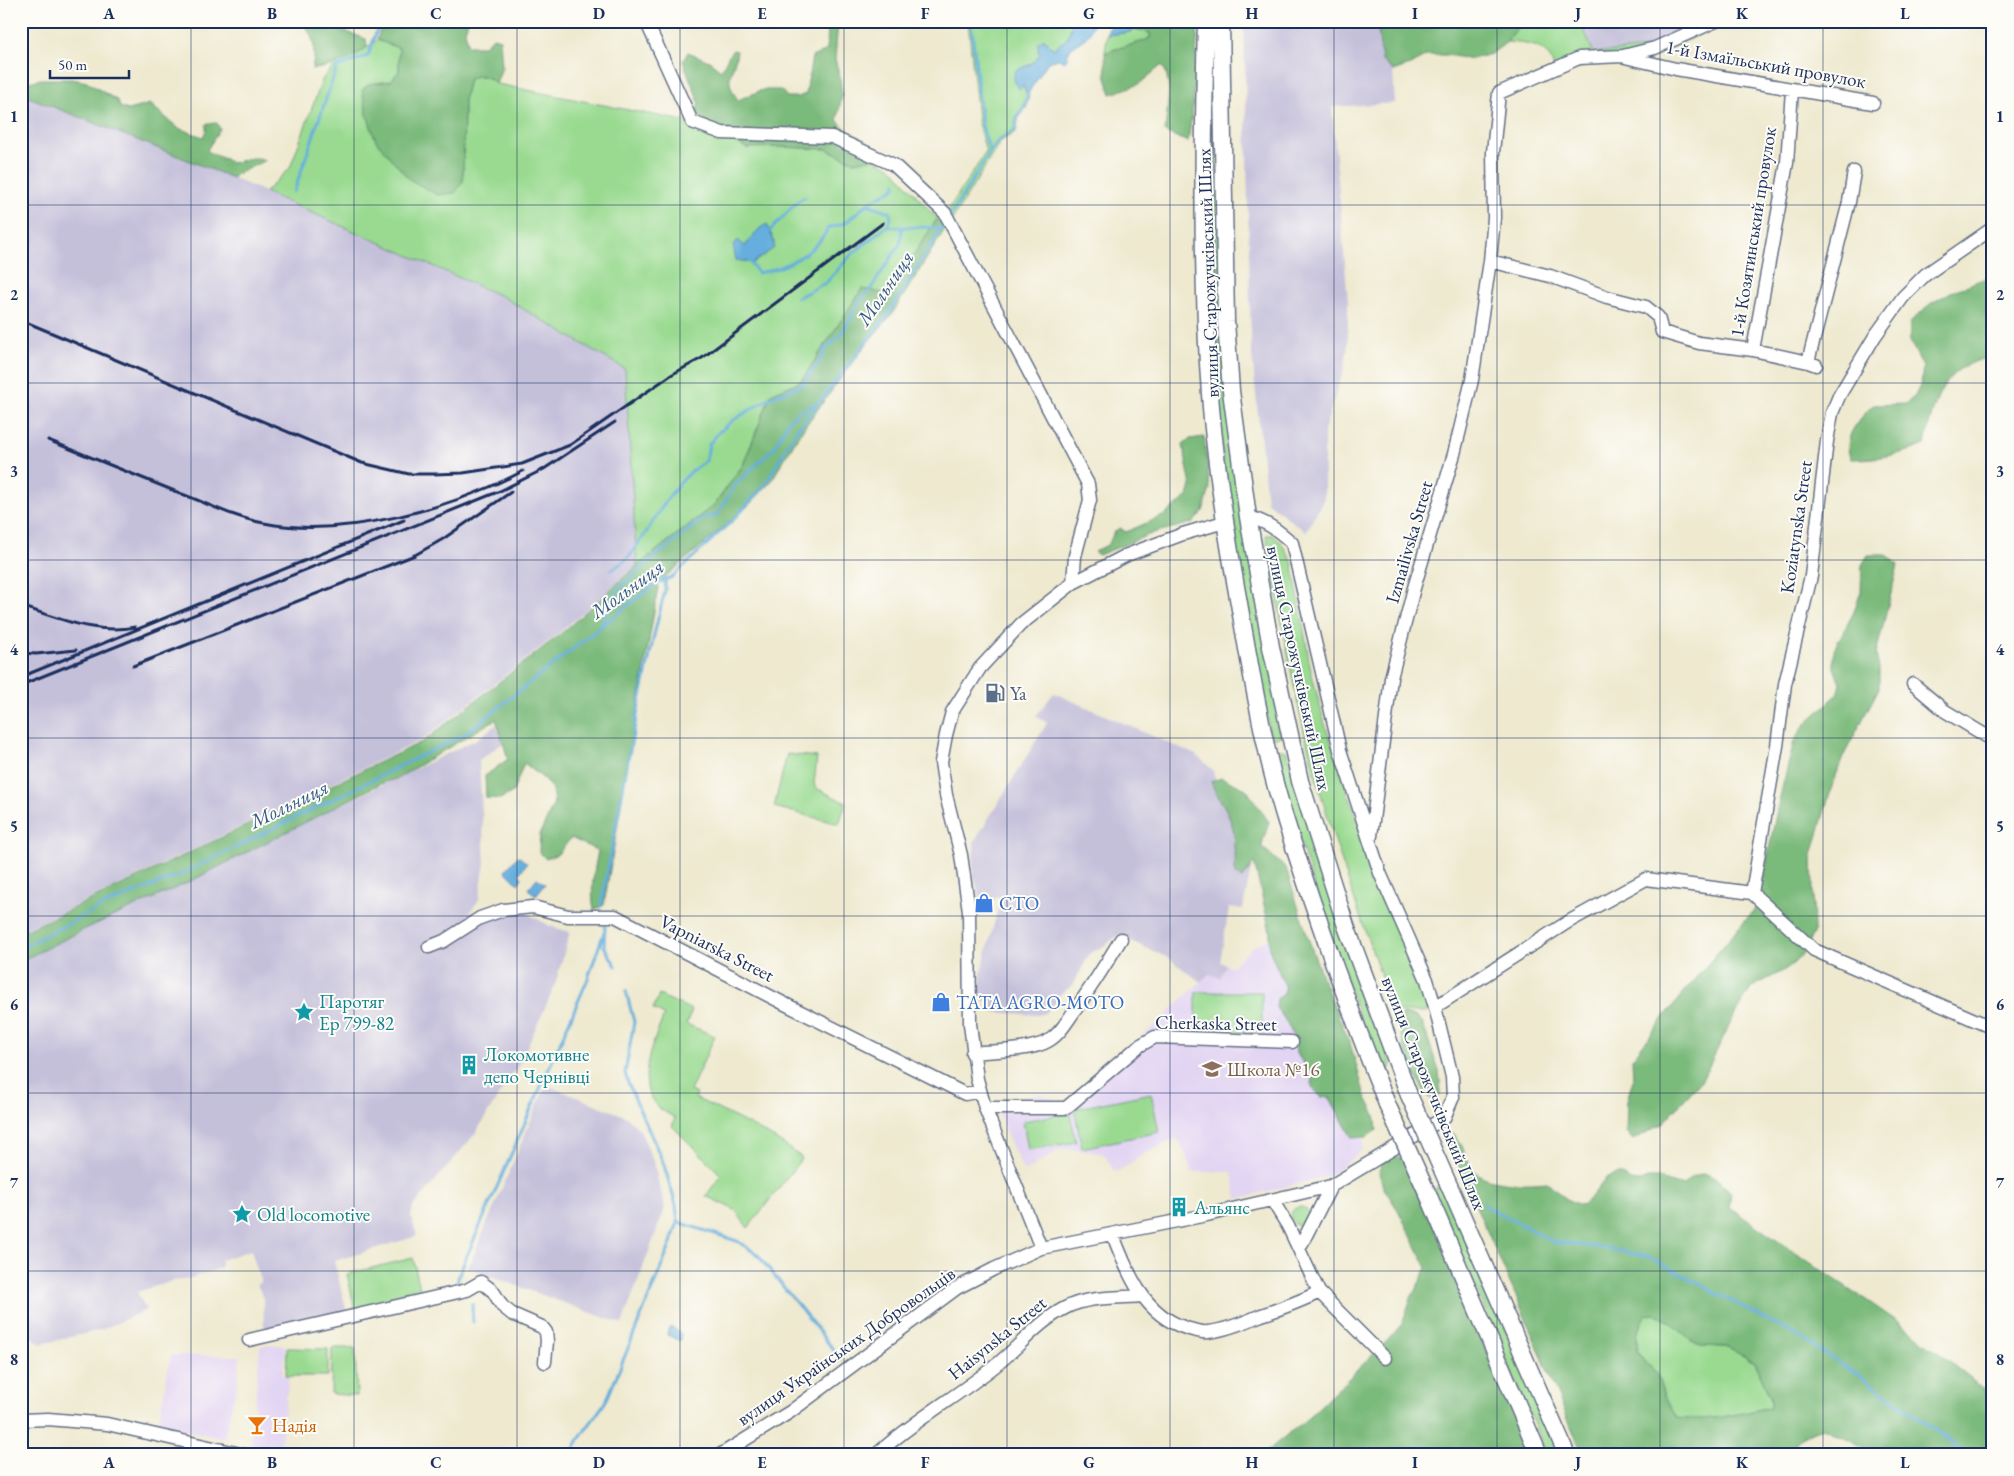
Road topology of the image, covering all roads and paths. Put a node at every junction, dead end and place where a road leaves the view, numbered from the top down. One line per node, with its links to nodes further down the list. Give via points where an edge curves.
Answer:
1 (646, 21): 16 (street, via 692,122 722,133 832,137 894,165 945,213 1088,484 1090,500 1075,556)
2 (1206, 21): 11 (main road, вулиця Старожучківський Шлях, via 1203,143)
3 (1222, 21): 12 (main road, вулиця Старожучківський Шлях)
4 (1716, 21): 5 (street, via 1656,48)
5 (1623, 56): 6 (street, 1-й Ізмаїльський провулок); 10 (street, Izmailivska Street, via 1579,58 1499,93 1493,152 1494,218)
6 (1792, 90): 7 (street, 1-й Ізмаїльський провулок); 13 (street, 1-й Козятинський провулок, via 1787,163)
7 (1873, 103)
8 (1854, 172): 13 (street, via 1812,363)
9 (1993, 228): 22 (street, Koziatynska Street, via 1925,275 1903,297 1875,336 1832,413 1811,576 1785,684)
10 (1490, 261): 13 (street, via 1550,276 1646,307 1658,317 1662,332 1699,343); 21 (street, Izmailivska Street, via 1470,389 1391,678)
11 (1206, 322): 12 (main road); 15 (main road, вулиця Старожучківський Шлях, via 1210,396)
12 (1226, 322): 14 (main road, вулиця Старожучківський Шлях)
13 (1753, 350)
14 (1248, 517): 19 (main road, вулиця Старожучківський Шлях); 21 (street, via 1276,528 1292,543 1340,750)
15 (1224, 522): 16 (street, via 1127,555); 20 (main road, вулиця Старожучківський Шлях)
16 (1073, 583): 28 (street, via 1021,624 980,668 952,712 946,735 941,762 969,911)
17 (1913, 684): 18 (street, via 1945,711)
18 (1993, 740)
19 (1290, 741): 20 (main road); 29 (main road, вулиця Старожучківський Шлях, via 1331,880)
20 (1266, 747): 30 (main road, вулиця Старожучківський Шлях, via 1295,850)
21 (1370, 841): 25 (street, Izmailivska Street, via 1380,873 1427,980)
22 (1752, 893): 25 (street, via 1646,879 1568,922); 26 (street, via 1814,950)
23 (1121, 939): 28 (street, via 1092,987 1059,1032 1048,1041 1014,1049)
24 (429, 947): 31 (street, Vapniarska Street, via 480,918 503,910 533,906 568,916 615,916 965,1094)
25 (1434, 1007): 33 (street, Izmailivska Street, via 1452,1077 1453,1097)
26 (1991, 1024)
27 (1292, 1042): 32 (street, Cherkaska Street, via 1155,1037 1139,1046 1066,1108)
28 (972, 1053): 31 (street)
29 (1401, 1077): 30 (main road); 49 (main road, вулиця Старожучківський Шлях, bridge)
30 (1379, 1086): 48 (main road, вулиця Старожучківський Шлях, bridge)
31 (980, 1091): 32 (street)
32 (985, 1108): 37 (street)
33 (1444, 1118): 34 (street, вулиця Українських Добровольців)
34 (1331, 1186): 35 (street, вулиця Українських Добровольців); 38 (street)
35 (1272, 1200): 36 (street, вулиця Українських Добровольців); 38 (street)
36 (1113, 1235): 37 (street, вулиця Українських Добровольців); 40 (street, via 1124,1264)
37 (1041, 1248): 46 (street, вулиця Українських Добровольців, via 957,1288 790,1412)
38 (1299, 1249): 39 (street)
39 (1319, 1292): 40 (street, via 1233,1326 1206,1332 1174,1324); 42 (street)
40 (1143, 1296): 47 (street, Haisynska Street, via 1082,1302 1065,1308 967,1388 908,1427)
41 (249, 1340): 43 (street, via 467,1290 481,1282 512,1314 542,1327 547,1340)
42 (1385, 1358)
43 (545, 1362)
44 (21, 1420): 45 (street, via 107,1424)
45 (245, 1455)
46 (720, 1455)
47 (876, 1455)
48 (1538, 1455)
49 (1567, 1455)

